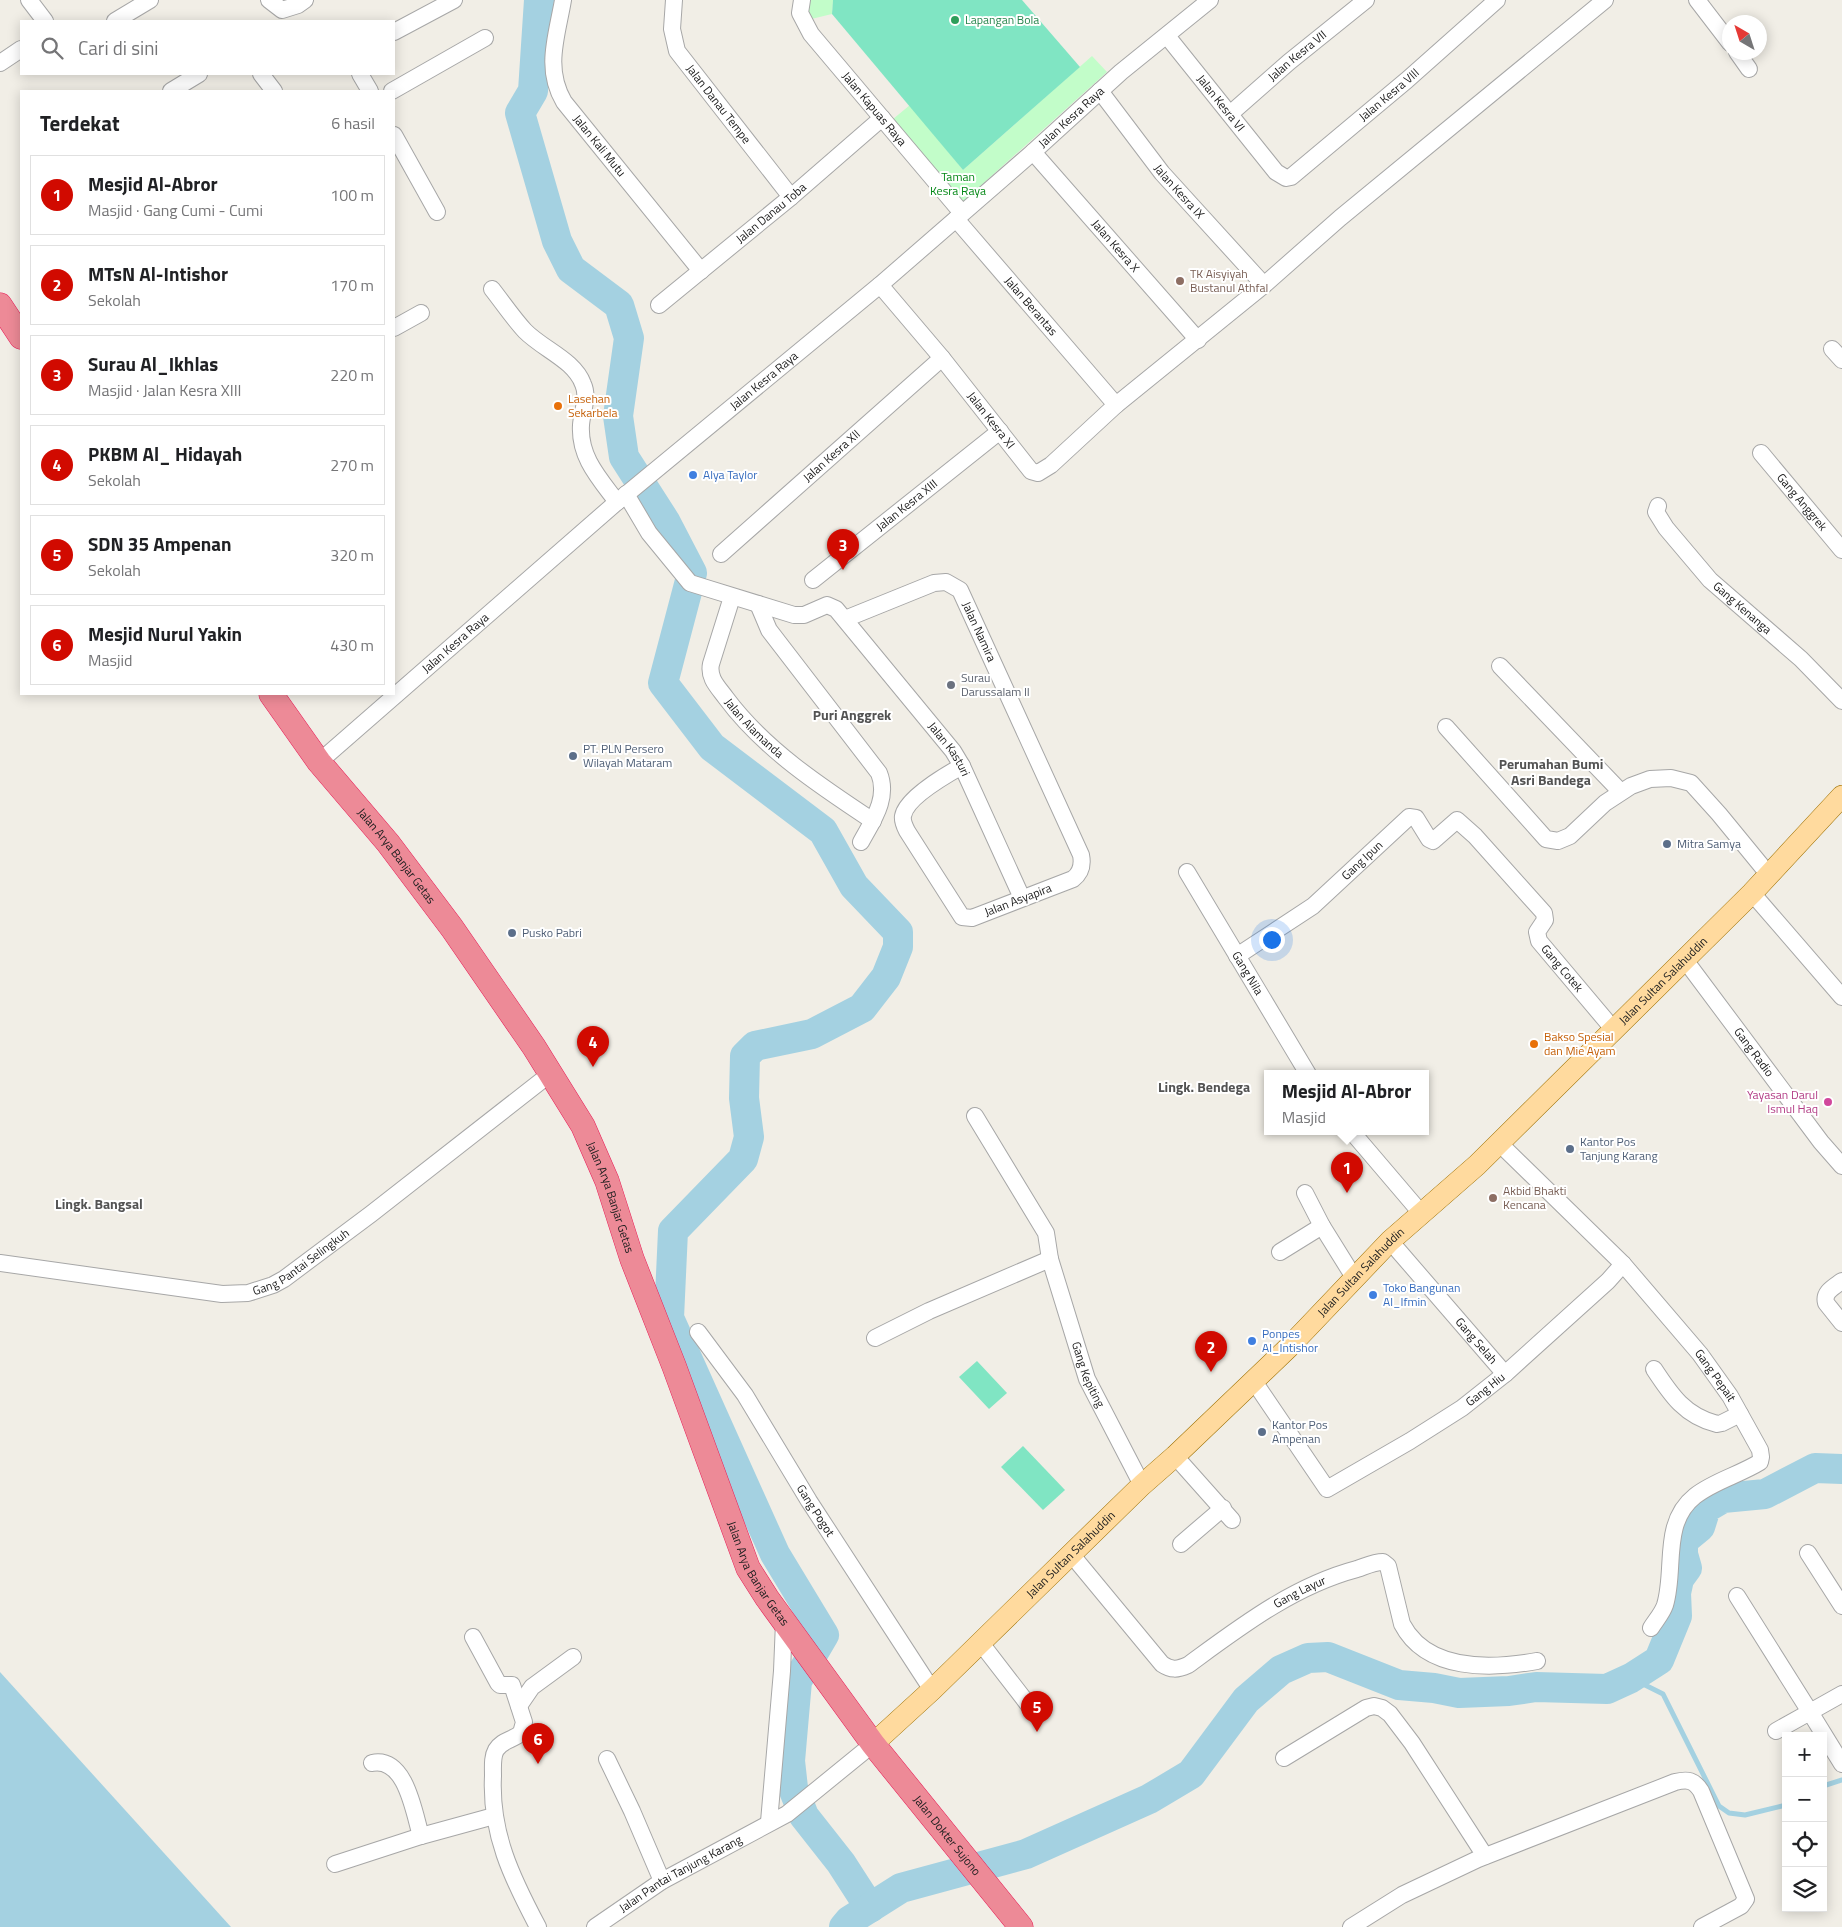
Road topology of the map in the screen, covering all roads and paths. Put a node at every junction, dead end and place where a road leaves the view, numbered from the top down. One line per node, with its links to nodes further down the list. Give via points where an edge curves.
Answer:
1 (29, 0): 14 (street)
2 (150, 0): 15 (street)
3 (269, 0): 4 (street, via 282,10)
4 (305, 0)
5 (454, 0): 16 (street)
6 (563, 0): 41 (street, Jalan Kali Mutu, via 552,65 559,94)
7 (674, 0): 38 (street, Jalan Danau Tempe, via 672,29 678,51)
8 (802, 0): 33 (street, Jalan Kapuas Raya, via 800,13 806,28)
9 (1366, 0): 32 (street, Jalan Kesra VII)
10 (1605, 0): 43 (street, via 1340,218)
11 (1697, 0): 17 (street)
12 (1204, 2): 18 (street, Jalan Kesra Raya)
13 (1488, 3): 37 (street, Jalan Kesra VIII, via 1407,80 1291,177 1286,178)
14 (44, 20)
15 (116, 20)
16 (395, 31)
17 (1722, 33)
18 (1167, 36): 31 (street, Jalan Kesra Raya); 32 (street, Jalan Kesra VI)
19 (485, 38): 30 (street)
20 (20, 50): 22 (street)
21 (1743, 60): 23 (street)
22 (0, 63)
23 (1749, 69)
24 (197, 75): 27 (street)
25 (262, 75): 28 (street)
26 (361, 75): 29 (street)
27 (173, 90)
28 (273, 90)
29 (369, 90)
30 (394, 90)
31 (1100, 91): 35 (street, Jalan Kesra Raya); 43 (street, Jalan Kesra IX, via 1162,173)
32 (1230, 114): 37 (street, Jalan Kesra VI)
33 (882, 118): 38 (street, Jalan Danau Toba); 40 (street, Jalan Kapuas Raya)
34 (395, 140): 36 (street)
35 (1033, 152): 40 (street, Jalan Kesra Raya); 50 (street, Jalan Kesra X)
36 (398, 156): 39 (street)
37 (1276, 172)
38 (791, 196): 41 (street, Jalan Danau Toba)
39 (437, 212)
40 (959, 216): 42 (street, Jalan Kesra Raya); 52 (street, Jalan Berantas)
41 (701, 271): 45 (street, Jalan Danau Toba)
42 (880, 285): 51 (street, Jalan Kesra XI); 55 (street, Jalan Kesra Raya)
43 (1264, 285): 50 (street)
44 (492, 289): 55 (street, via 525,330 578,373 586,394 581,424 582,446 594,471)
45 (659, 304)
46 (0, 305): 49 (highway)
47 (421, 313): 48 (street)
48 (395, 327)
49 (20, 335)
50 (1198, 340): 52 (street)
51 (942, 358): 53 (street, Jalan Kesra XI); 58 (street, Jalan Kesra XII)
52 (1116, 406): 53 (street, Jalan Kesra XI, via 1038,473 1032,471)
53 (1000, 431): 59 (street, Jalan Kesra XIII)
54 (1761, 453): 57 (street, Gang Anggrek)
55 (627, 494): 60 (street, via 649,533 690,583); 67 (street, Jalan Kesra Raya)
56 (1658, 506): 65 (street, Gang Kenanga, via 1656,512 1666,528 1710,580 1801,659)
57 (1842, 550)
58 (721, 554)
59 (813, 580)
60 (732, 597): 61 (street); 71 (street, Jalan Alamanda, via 711,664 714,683 736,712 777,753)
61 (758, 604): 62 (street, Jalan Kasturi, via 798,616 830,605); 71 (street, via 769,630 880,773 883,794)
62 (844, 619): 68 (street, Jalan Kasturi); 74 (street, Jalan Namira, via 938,582 950,583 960,590 1081,855)
63 (1500, 666): 69 (street)
64 (272, 695): 67 (highway, Jalan Arya Banjar Getas)
65 (1842, 701)
66 (1446, 727): 69 (street, via 1546,839 1558,841 1570,836)
67 (319, 762): 84 (highway, Jalan Arya Banjar Getas, via 388,843 452,928)
68 (962, 766): 78 (street, Jalan Kasturi); 78 (street, Jalan Asyapira, via 910,803 902,820 962,916 972,918)
69 (1620, 791): 76 (street, via 1650,779 1671,778 1692,784)
70 (1842, 796): 76 (main road, Jalan Sultan Salahuddin)
71 (873, 821): 73 (street)
72 (1475, 836): 79 (street, Gang Ipun, via 1456,820 1436,840 1432,840 1416,818 1409,817 1313,906); 82 (street, Gang Cotek, via 1544,913 1545,920 1537,932 1539,941)
73 (861, 842)
74 (1081, 870): 78 (street, Jalan Asyapira, via 1073,879)
75 (1187, 872): 79 (street, Gang Nila)
76 (1769, 875): 77 (main road, Jalan Sultan Salahuddin)
77 (1752, 893): 80 (main road, Jalan Sultan Salahuddin); 81 (street)
78 (1022, 898)
79 (1237, 956): 83 (street, Gang Nila)
80 (1685, 960): 82 (main road, Jalan Sultan Salahuddin); 88 (street, Gang Radio)
81 (1842, 997)
82 (1614, 1030): 87 (main road, Jalan Sultan Salahuddin)
83 (1306, 1070)
84 (550, 1074): 95 (street, Gang Pantai Selingkuh, via 284,1279 260,1290 222,1294); 113 (highway, Jalan Arya Banjar Getas, via 583,1126 607,1181 632,1259 748,1568)
85 (975, 1116): 94 (street, Gang Kepiting, via 1046,1233)
86 (1355, 1135): 90 (street)
87 (1499, 1143): 90 (main road, Jalan Sultan Salahuddin); 96 (street, Gang Pepait)
88 (1842, 1166)
89 (1305, 1193): 91 (street)
90 (1421, 1213): 92 (main road, Jalan Sultan Salahuddin)
91 (1322, 1226): 93 (street); 97 (street)
92 (1390, 1241): 97 (main road, Jalan Sultan Salahuddin); 103 (street, Gang Selah)
93 (1280, 1252)
94 (1050, 1258): 101 (street); 107 (street, Gang Kepiting, via 1086,1379)
95 (0, 1263)
96 (1623, 1264): 103 (street, Gang Hiu); 105 (street, Gang Pepait, via 1700,1354)
97 (1355, 1279): 104 (main road, Jalan Sultan Salahuddin)
98 (1842, 1281): 99 (street, via 1825,1299)
99 (1842, 1323)
100 (698, 1332): 119 (street, Gang Pogot, via 745,1395 809,1501)
101 (875, 1338)
102 (1654, 1369): 105 (street, via 1689,1413 1717,1424)
103 (1505, 1374): 104 (street, Gang Hiu, via 1462,1408 1327,1489)
104 (1253, 1380): 106 (main road, Jalan Sultan Salahuddin)
105 (1740, 1414): 114 (street, Gang Pepait, via 1760,1450 1761,1460 1696,1496 1680,1513 1673,1533 1664,1605)
106 (1175, 1456): 107 (main road, Jalan Sultan Salahuddin); 108 (street, via 1228,1514)
107 (1142, 1484): 110 (main road, Jalan Sultan Salahuddin)
108 (1181, 1544)
109 (1808, 1553): 112 (street)
110 (1071, 1554): 116 (main road, Jalan Sultan Salahuddin); 118 (street, Gang Layur, via 1169,1669 1188,1665 1295,1593 1338,1574 1383,1562 1388,1566 1402,1624 1415,1641 1436,1655 1479,1666)
111 (1737, 1596): 123 (street)
112 (1842, 1606)
113 (784, 1622): 125 (highway, Jalan Arya Banjar Getas); 131 (street)
114 (1651, 1628)
115 (473, 1637): 121 (street, via 498,1683 512,1685)
116 (980, 1642): 119 (main road, Jalan Sultan Salahuddin); 122 (street)
117 (573, 1657): 121 (street, via 532,1687)
118 (1537, 1661)
119 (932, 1690): 125 (main road, Jalan Sultan Salahuddin)
120 (1842, 1694): 123 (street)
121 (519, 1706): 130 (street, via 524,1722 522,1731 502,1743 494,1754)
122 (1034, 1712)
123 (1810, 1712): 124 (street); 129 (street)
124 (1776, 1731)
125 (873, 1744): 131 (street, Jalan Pantai Tanjung Karang, via 787,1814); 138 (highway, Jalan Dokter Sujono)
126 (1284, 1758): 133 (street, via 1366,1708 1382,1708 1412,1743)
127 (607, 1759): 135 (street)
128 (372, 1763): 132 (street, via 393,1768 401,1777)
129 (1842, 1764)
130 (494, 1816): 132 (street); 136 (street, via 507,1862)
131 (769, 1822): 135 (street, Jalan Pantai Tanjung Karang)
132 (421, 1836): 134 (street)
133 (1485, 1856): 139 (street, via 1402,1895); 140 (street, via 1675,1782 1690,1780 1701,1791 1746,1899 1741,1906)
134 (335, 1864)
135 (662, 1881): 137 (street, Jalan Pantai Tanjung Karang)
136 (538, 1927)
137 (595, 1927)
138 (1021, 1927)
139 (1351, 1927)
140 (1702, 1927)

